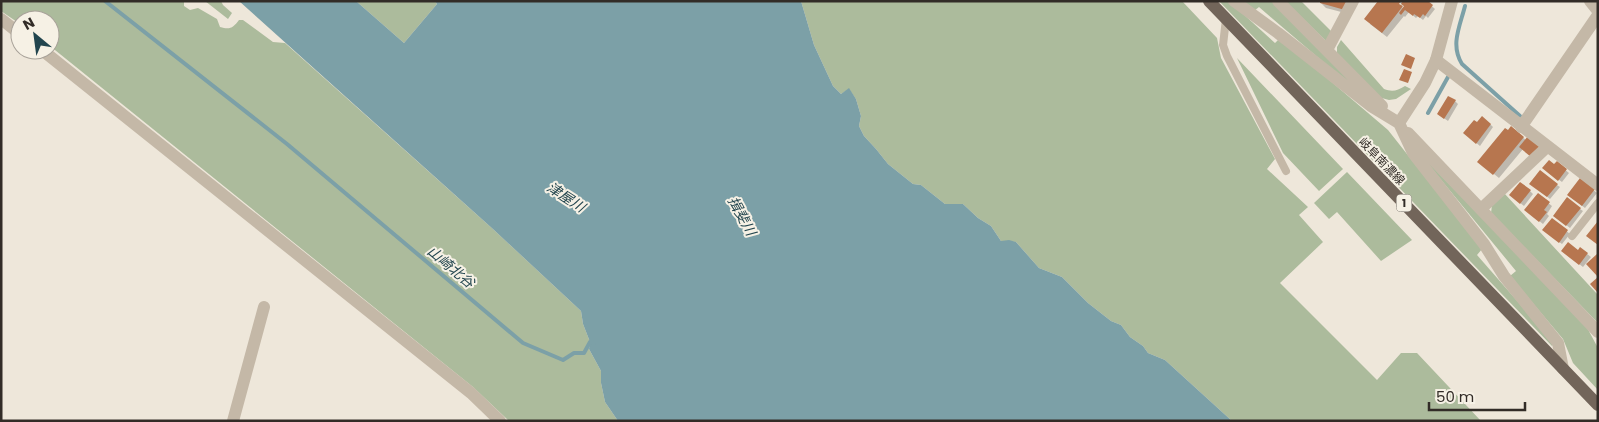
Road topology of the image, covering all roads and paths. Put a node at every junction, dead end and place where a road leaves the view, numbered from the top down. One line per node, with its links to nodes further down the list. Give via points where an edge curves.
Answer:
1 (1209, 1): 9 (main road, 岐阜南濃線 / 1)
2 (1234, 1): 13 (street, via 1371,106)
3 (1278, 1): 10 (street)
4 (1353, 1): 10 (street)
5 (1590, 1): 7 (street)
6 (1449, 3): 12 (street)
7 (1598, 11)
8 (1598, 15): 14 (street)
9 (1226, 19): 16 (lane, via 1223,45 1227,56); 23 (main road, 岐阜南濃線 / 1)
10 (1327, 50): 13 (street)
11 (55, 60): 26 (street, via 472,393)
12 (1436, 60): 13 (street); 14 (street)
13 (1399, 123): 19 (street); 23 (street, via 1413,153 1558,343)
14 (1521, 126): 15 (street)
15 (1547, 146): 17 (street); 19 (street)
16 (1286, 172)
17 (1598, 185)
18 (1598, 203): 20 (lane)
19 (1482, 209): 22 (street)
20 (1572, 236)
21 (264, 307): 25 (street)
22 (1598, 332)
23 (1563, 369): 24 (main road, 岐阜南濃線 / 1)
24 (1598, 405)
25 (234, 421)
26 (500, 421)

